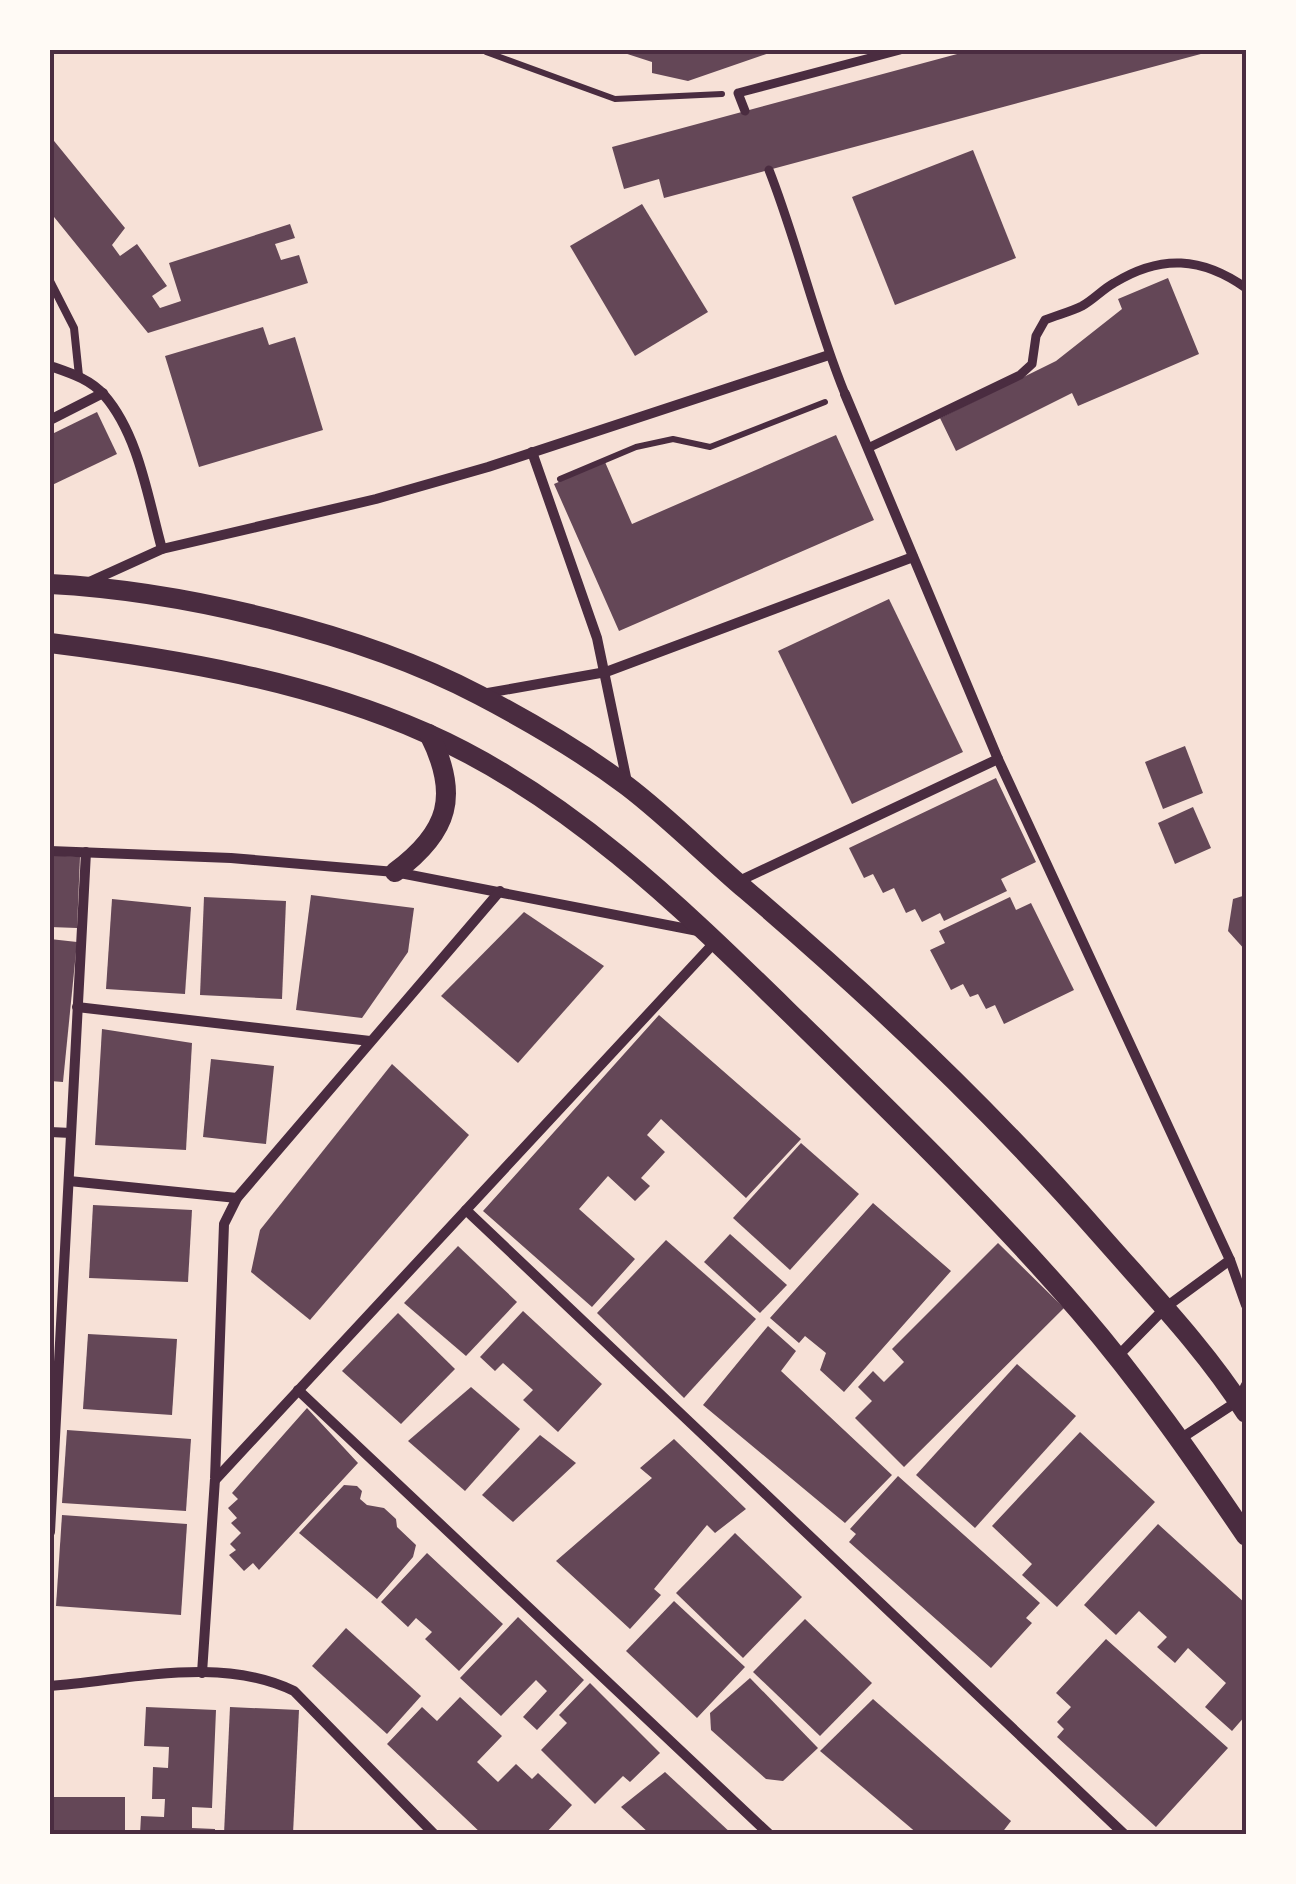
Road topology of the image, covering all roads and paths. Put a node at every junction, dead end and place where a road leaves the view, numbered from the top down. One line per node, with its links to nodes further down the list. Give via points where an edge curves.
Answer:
1 (900, 50): 3 (street)
2 (486, 52): 3 (path, via 616,99)
3 (738, 93): 4 (street)
4 (745, 111)
5 (769, 170): 8 (street)
6 (50, 281): 10 (lane, via 74,328)
7 (1246, 288): 14 (street, via 1192,262 1150,266 1083,306 1044,320 1032,364 1020,374)
8 (829, 354): 12 (street); 15 (street)
9 (50, 366): 10 (street)
10 (79, 376): 11 (street)
11 (103, 393): 13 (street); 17 (street, via 138,462)
12 (845, 394): 14 (street); 16 (path, via 710,447 673,438)
13 (50, 420)
14 (868, 448): 18 (street)
15 (532, 452): 16 (street); 17 (street, via 376,498)
16 (544, 486): 22 (street)
17 (162, 548): 20 (street)
18 (914, 556): 22 (street); 25 (street)
19 (50, 584): 20 (main road)
20 (82, 585): 23 (main road, via 329,635)
21 (50, 643): 24 (main road, via 286,686)
22 (606, 672): 23 (street); 26 (street)
23 (478, 695): 26 (main road)
24 (429, 734): 29 (main road, via 444,763 447,795 439,826 421,853); 32 (main road, via 551,804)
25 (998, 758): 30 (street); 40 (street)
26 (628, 786): 30 (main road)
27 (50, 850): 28 (street)
28 (86, 852): 29 (street); 33 (street)
29 (395, 872): 31 (street)
30 (737, 882): 42 (main road, via 944,1067)
31 (500, 891): 32 (street); 34 (street)
32 (711, 936): 39 (street); 43 (main road, via 969,1192)
33 (78, 1007): 34 (street); 36 (street)
34 (370, 1041): 38 (street)
35 (50, 1132): 36 (street)
36 (71, 1133): 37 (street)
37 (68, 1180): 38 (street); 46 (street)
38 (237, 1198): 48 (street, via 221,1238)
39 (466, 1210): 44 (street); 55 (street)
40 (1230, 1260): 41 (street); 42 (street)
41 (1246, 1305)
42 (1166, 1307): 43 (street); 45 (main road)
43 (1116, 1358): 47 (main road)
44 (298, 1390): 48 (street); 54 (street)
45 (1243, 1400): 47 (street)
46 (53, 1424): 49 (street)
47 (1180, 1439): 50 (main road)
48 (216, 1479): 51 (street)
49 (50, 1532)
50 (1246, 1536)
51 (202, 1672): 52 (street); 53 (street, via 270,1679 294,1691)
52 (50, 1686)
53 (434, 1834)
54 (769, 1834)
55 (1124, 1834)

